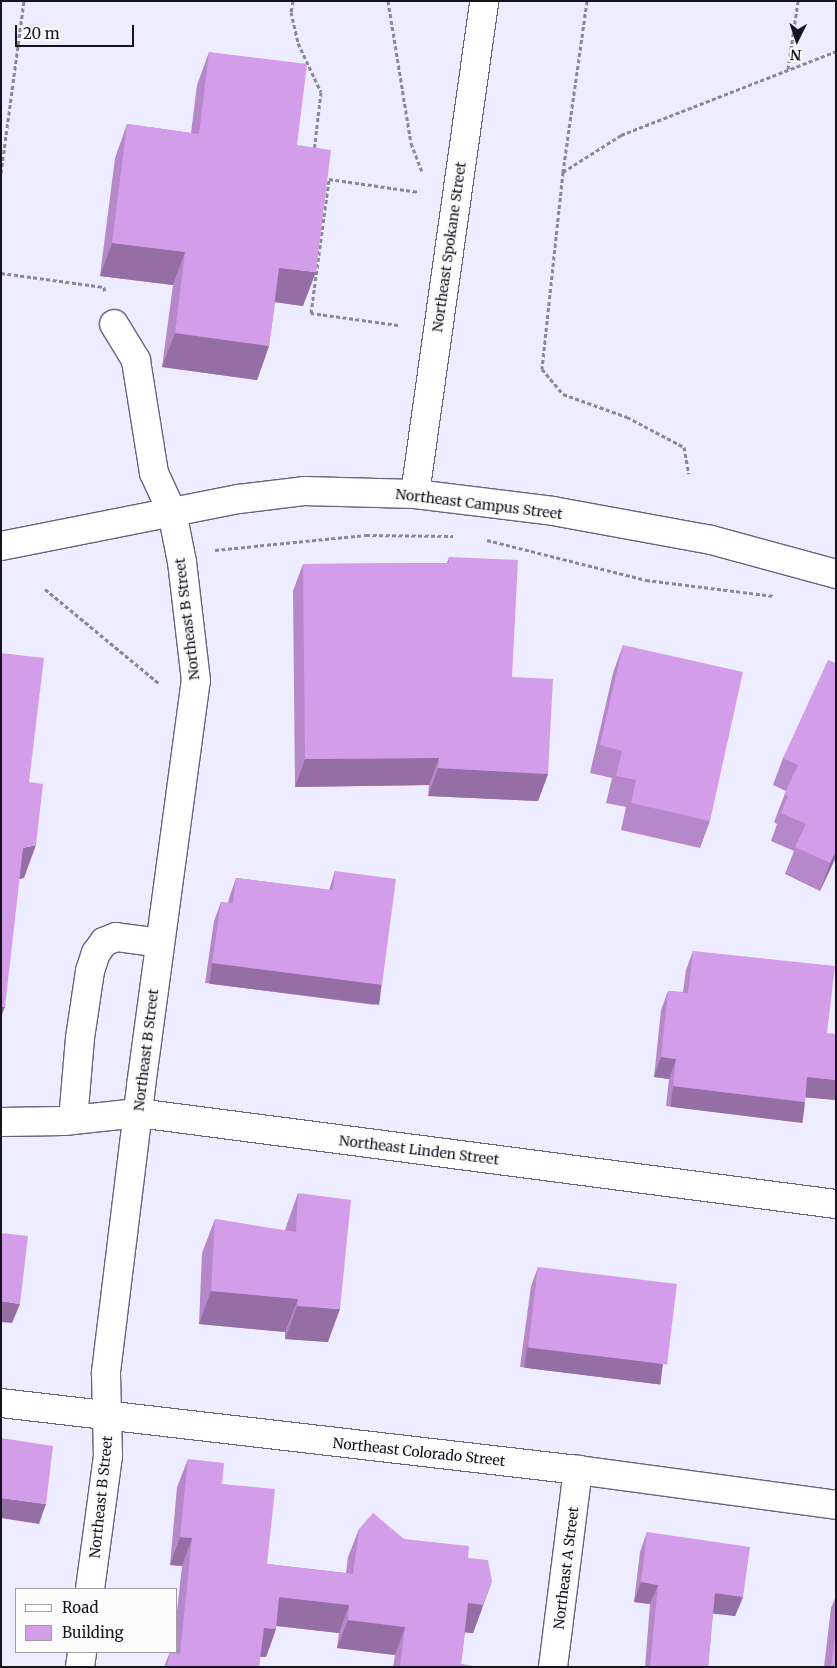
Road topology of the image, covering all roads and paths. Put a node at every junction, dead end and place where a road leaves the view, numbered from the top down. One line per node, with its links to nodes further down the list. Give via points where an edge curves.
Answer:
1 (24, 1): 12 (path)
2 (293, 1): 9 (path, via 298,43 321,92)
3 (388, 1): 10 (path, via 411,143)
4 (484, 1): 21 (street, Northeast Spokane Street)
5 (587, 1): 11 (path)
6 (798, 1): 8 (path)
7 (836, 51): 8 (path)
8 (788, 70): 11 (path, via 622,135)
9 (313, 158)
10 (422, 171)
11 (563, 172): 20 (path, via 542,369 563,394 627,417 684,447)
12 (1, 173)
13 (320, 177): 14 (path)
14 (329, 178): 15 (path); 19 (path, via 311,313)
15 (419, 192)
16 (1, 273): 17 (path)
17 (86, 284)
18 (114, 324): 22 (street, Northeast B Street, via 136,360 154,473)
19 (398, 325)
20 (689, 474)
21 (415, 494): 22 (street, Northeast Campus Street, via 304,491); 27 (street, Northeast Campus Street, via 553,511 710,540)
22 (172, 512): 25 (street, Northeast Campus Street); 26 (street, Northeast B Street)
23 (455, 536): 26 (path, via 366,535)
24 (482, 539): 29 (path, via 646,580)
25 (1, 546)
26 (180, 555): 30 (street, Northeast B Street, via 196,681)
27 (836, 574)
28 (45, 589): 30 (path)
29 (784, 598)
30 (192, 710): 31 (street, Northeast B Street)
31 (160, 943): 32 (street, Northeast B Street); 33 (street, via 116,937 104,942 96,953 90,971 82,1029)
32 (138, 1114): 33 (street, Northeast Linden Street); 35 (street, Northeast Linden Street); 37 (street, Northeast B Street, via 106,1372)
33 (73, 1120): 34 (street, Northeast Linden Street)
34 (1, 1122)
35 (836, 1204)
36 (1, 1403): 37 (street, Northeast Colorado Street)
37 (108, 1417): 38 (street, Northeast Colorado Street); 40 (street, Northeast B Street, via 108,1456)
38 (578, 1470): 39 (street, Northeast Colorado Street); 43 (street, Northeast A Street)
39 (836, 1505)
40 (90, 1588)
41 (82, 1653): 42 (street)
42 (80, 1667)
43 (554, 1667)

